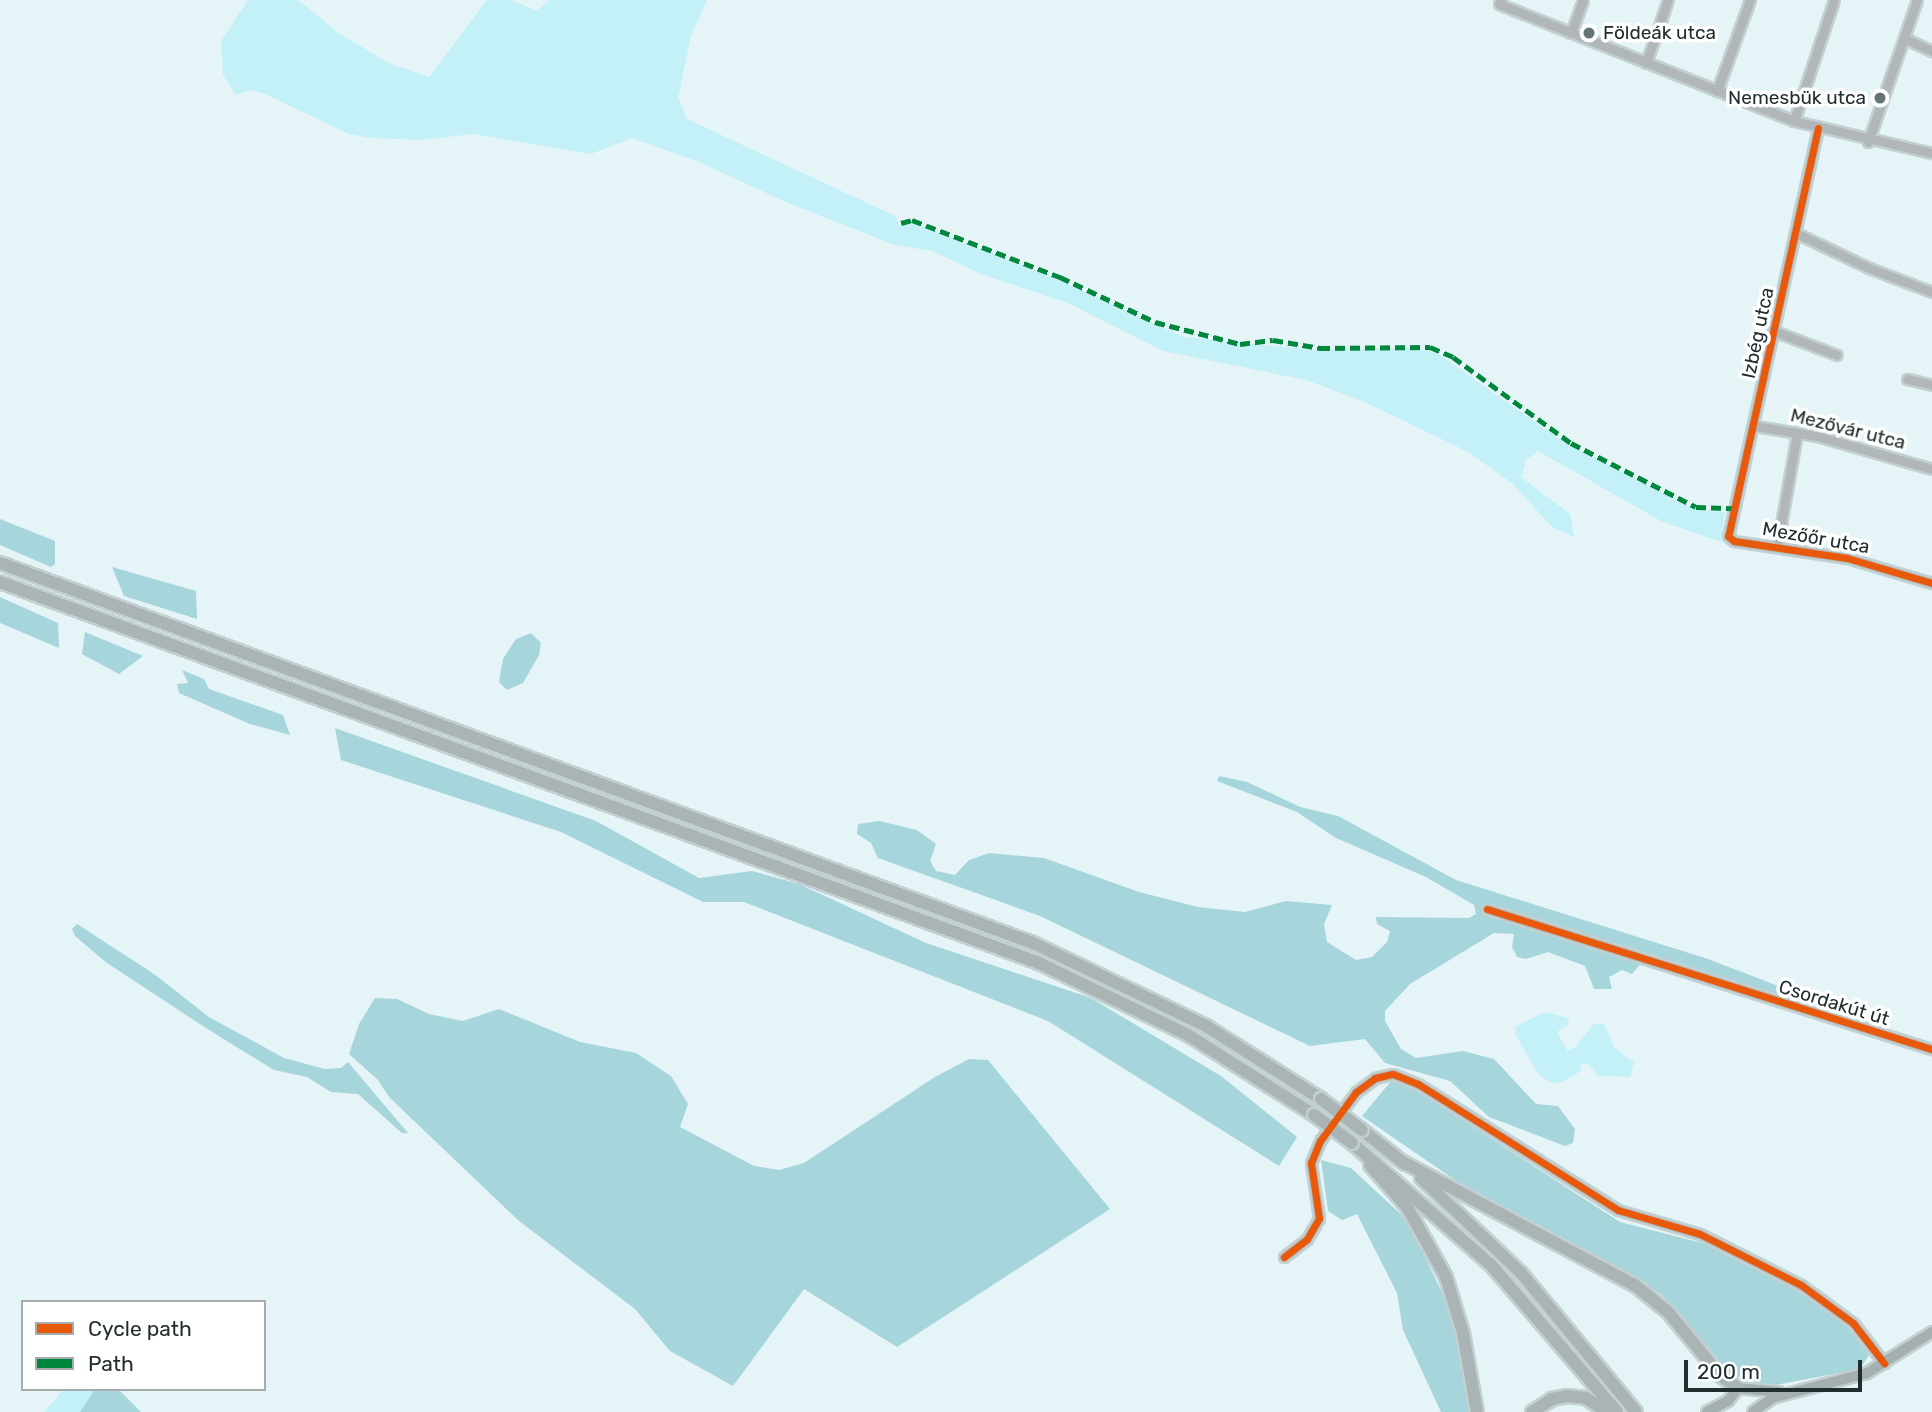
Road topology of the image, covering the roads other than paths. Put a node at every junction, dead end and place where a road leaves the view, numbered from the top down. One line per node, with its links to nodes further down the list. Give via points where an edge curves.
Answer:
1 (1583, 0): 7 (street)
2 (1668, 0): 10 (street)
3 (1750, 0): 11 (street)
4 (1834, 0): 12 (street)
5 (1917, 0): 8 (street)
6 (1500, 2): 7 (street)
7 (1571, 33): 10 (street)
8 (1906, 39): 9 (street); 14 (street)
9 (1932, 51)
10 (1646, 62): 11 (street)
11 (1717, 91): 12 (street)
12 (1794, 121): 13 (street)
13 (1818, 128): 14 (street); 16 (street, Izbég utca)
14 (1868, 142): 15 (street)
15 (1932, 153)
16 (1796, 233): 17 (street); 18 (street, Izbég utca)
17 (1932, 292)
18 (1774, 331): 19 (street); 22 (street, Izbég utca)
19 (1837, 355)
20 (1907, 379): 21 (street)
21 (1932, 385)
22 (1755, 426): 23 (street, Mezővár utca); 25 (street, Izbég utca, via 1727,530)
23 (1797, 433): 24 (street, Mezővár utca); 26 (street)
24 (1932, 469)
25 (1734, 541): 26 (street, Mezőőr utca)
26 (1777, 547): 29 (street, Mezőőr utca, via 1847,558)
27 (0, 564): 33 (highway, bridge, via 1033,943 1206,1026 1321,1099)
28 (0, 582): 32 (highway, bridge, via 1039,963 1188,1035)
29 (1932, 583)
30 (1487, 909): 31 (street, Csordakút út)
31 (1932, 1049)
32 (1353, 1143): 41 (highway, via 1492,1266); 43 (highway, via 1407,1206 1440,1262 1460,1321)
33 (1401, 1161): 37 (highway, via 1636,1286 1668,1312 1721,1376); 45 (highway, via 1521,1273)
34 (1284, 1257): 36 (street, via 1307,1239 1319,1218 1311,1163 1320,1141 1356,1092 1375,1078 1393,1074 1418,1084 1618,1210 1700,1234 1801,1285 1853,1322)
35 (1932, 1332): 36 (main road)
36 (1884, 1363): 39 (main road, via 1853,1380)
37 (1738, 1388): 38 (main road); 40 (main road)
38 (1752, 1390): 39 (main road); 42 (main road)
39 (1799, 1391): 42 (main road)
40 (1730, 1407): 46 (main road)
41 (1611, 1409): 44 (highway, via 1568,1396 1552,1399)
42 (1755, 1409)
43 (1477, 1412)
44 (1532, 1412)
45 (1636, 1412)
46 (1707, 1412)

